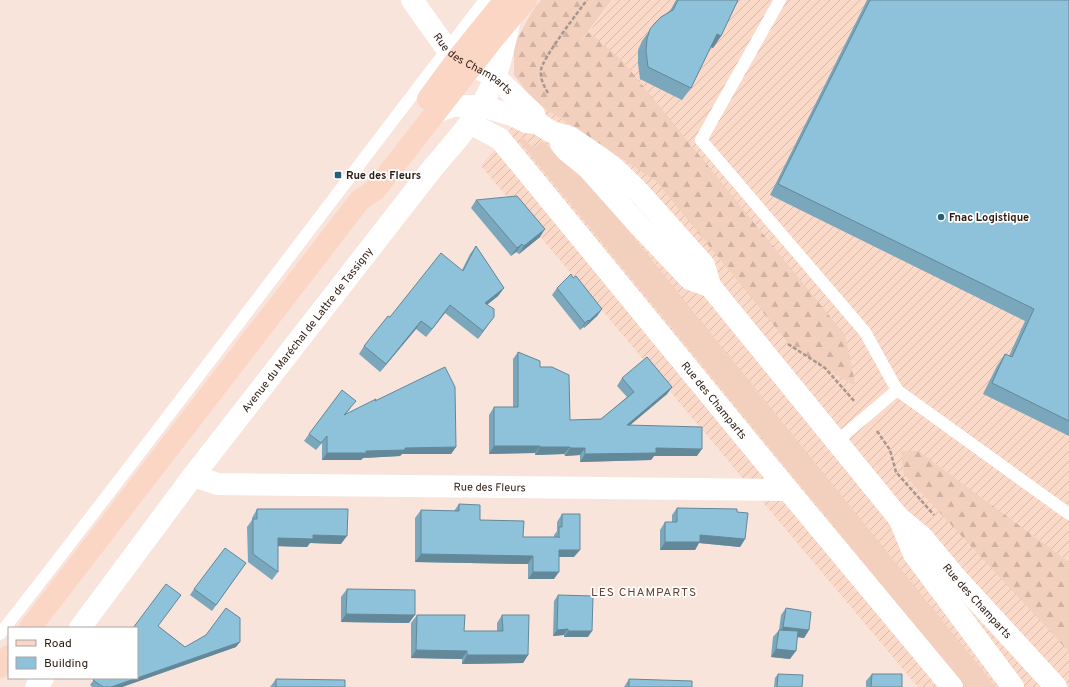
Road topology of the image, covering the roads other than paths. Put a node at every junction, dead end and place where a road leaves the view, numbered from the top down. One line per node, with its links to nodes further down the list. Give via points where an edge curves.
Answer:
1 (412, 0): 6 (street, Rue des Champarts)
2 (485, 0): 6 (lane)
3 (526, 0): 5 (main road, Avenue du Maréchal de Lattre de Tassigny)
4 (780, 0): 12 (lane, via 700,140 865,332)
5 (507, 10): 6 (main road, Avenue du Maréchal de Lattre de Tassigny); 7 (street, Avenue du Maréchal de Lattre de Tassigny, via 503,50)
6 (459, 58): 7 (street, Rue des Champarts); 8 (main road, Avenue du Maréchal de Lattre de Tassigny); 11 (main road, Avenue du Maréchal de Lattre de Tassigny, via 365,181); 20 (lane)
7 (495, 77): 9 (street, Avenue du Maréchal de Lattre de Tassigny); 10 (street, Rue des Champarts, via 534,114)
8 (436, 112): 9 (street, Rue des Champarts, via 453,106); 11 (main road, Avenue du Maréchal de Lattre de Tassigny, via 376,189)
9 (476, 115): 10 (street, Rue des Champarts, via 512,115); 14 (street, Avenue du Maréchal de Lattre de Tassigny); 15 (street, Rue des Champarts, via 500,139)
10 (544, 128): 13 (street, Rue des Champarts, via 570,137 604,160 638,191 704,265 710,286)
11 (360, 200): 18 (main road, Avenue du Maréchal de Lattre de Tassigny)
12 (897, 390): 13 (lane); 16 (lane)
13 (837, 441): 17 (street, Rue des Champarts)
14 (193, 476): 15 (street, Rue des Fleurs, via 218,484); 19 (street, Avenue du Maréchal de Lattre de Tassigny)
15 (788, 490): 23 (street, Rue des Champarts)
16 (1069, 514)
17 (898, 517): 24 (street, Rue des Champarts, via 914,554); 25 (street, Rue des Champarts, via 922,537)
18 (31, 627)
19 (81, 627)
20 (0, 634)
21 (8, 657): 22 (main road)
22 (0, 667)
23 (952, 687)
24 (1013, 687)
25 (1056, 687)

